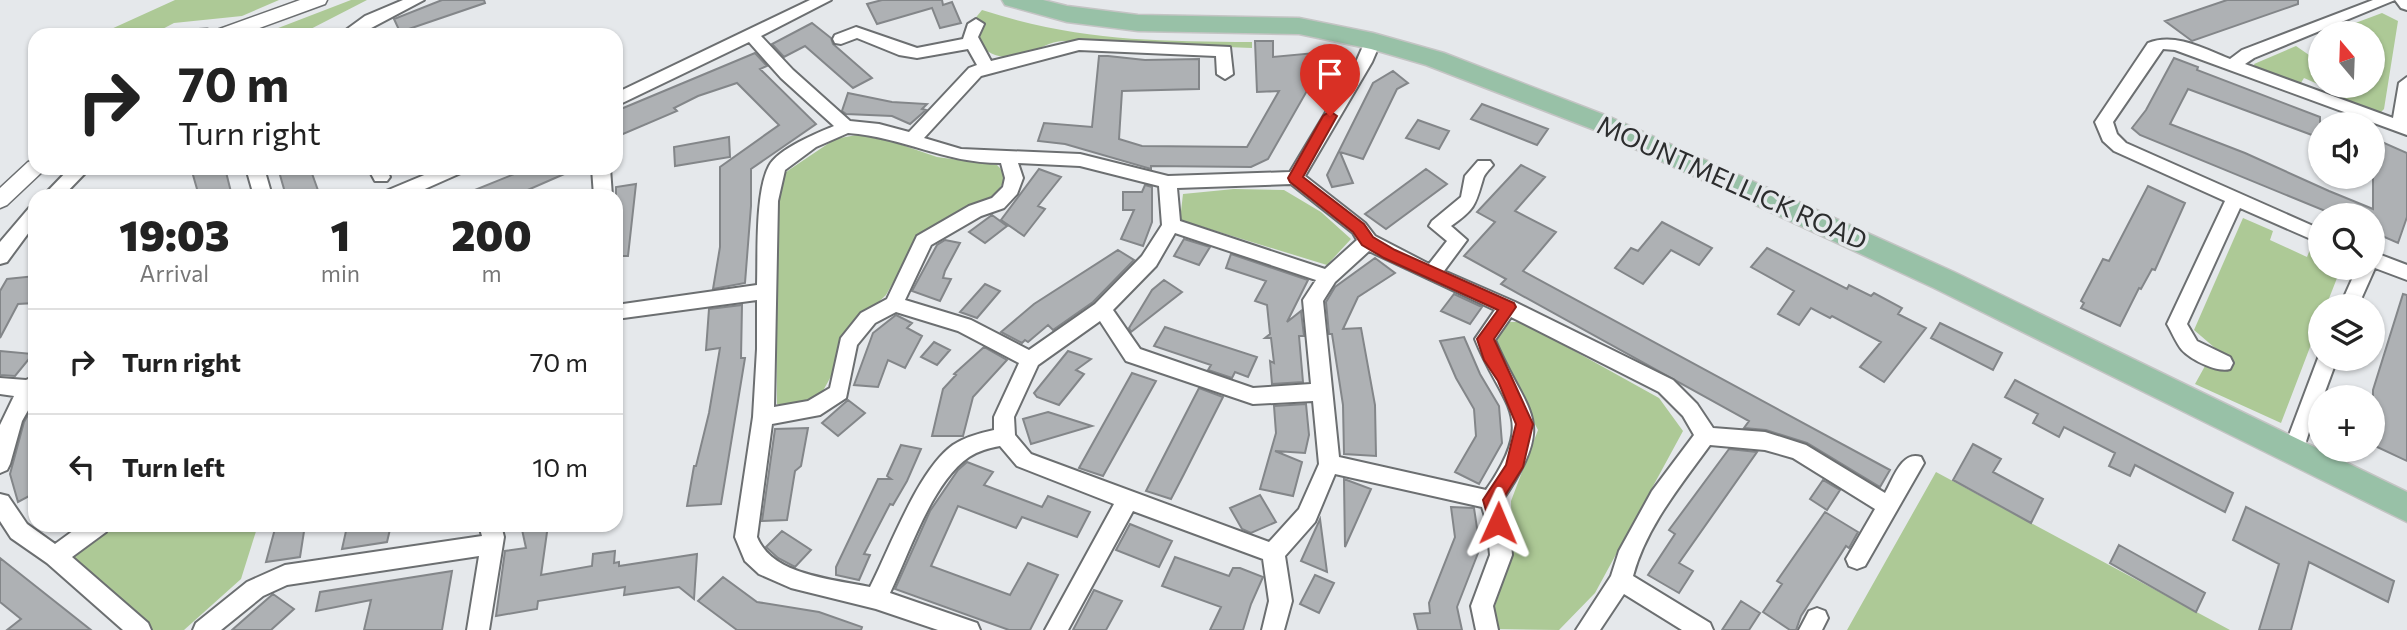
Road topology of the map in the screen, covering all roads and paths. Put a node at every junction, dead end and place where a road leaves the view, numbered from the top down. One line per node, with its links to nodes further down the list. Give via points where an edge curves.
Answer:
1 (318, 0): 9 (street)
2 (416, 0): 10 (street)
3 (823, 0): 11 (street)
4 (1014, 0): 13 (main road, MOUNTMELLICK ROAD, via 1101,20 1286,25)
5 (2387, 0): 15 (street, via 2248,54)
6 (2402, 0): 7 (street)
7 (2407, 5)
8 (976, 24): 14 (street, via 971,30)
9 (240, 28)
10 (359, 28)
11 (751, 35): 19 (street); 20 (street)
12 (841, 39): 14 (street, via 856,32 879,33 917,53)
13 (1373, 41): 28 (street); 58 (main road, MOUNTMELLICK ROAD, via 1536,96 1665,151 1944,280)
14 (972, 43): 16 (street)
15 (2232, 65): 21 (street); 32 (street, via 2178,45 2154,47 2104,122 2109,137 2120,147)
16 (987, 68): 17 (street, via 1079,45 1224,51); 22 (street, via 975,72)
17 (1225, 74)
18 (2407, 83): 21 (street)
19 (623, 97)
20 (846, 127): 22 (street); 43 (street, via 810,143 778,167 769,201)
21 (2404, 128)
22 (913, 139): 23 (street, via 942,151)
23 (1008, 159): 29 (street, via 1035,155 1073,158); 44 (street, via 1014,178 1011,189 998,202 924,241)
24 (1484, 165): 40 (street, via 1474,176 1474,192 1465,206 1438,226 1458,240)
25 (28, 174): 33 (street)
26 (73, 175): 30 (street)
27 (441, 175): 31 (street)
28 (1295, 178): 29 (street); 37 (street, via 1359,228)
29 (1168, 182): 35 (street)
30 (59, 189)
31 (408, 189)
32 (2235, 199): 36 (street); 49 (street, via 2177,324 2190,346)
33 (0, 200)
34 (28, 220): 38 (street)
35 (1171, 225): 42 (street); 46 (street, via 1149,261)
36 (2308, 231)
37 (1368, 241): 40 (street); 42 (street)
38 (0, 257)
39 (2385, 264): 41 (street)
40 (1432, 273): 45 (street)
41 (2407, 273)
42 (1328, 277): 53 (street, via 1313,300)
43 (765, 291): 47 (street); 55 (street)
44 (894, 304): 48 (street, via 964,325); 55 (street, via 868,318 848,343 839,392 813,409)
45 (1508, 307): 57 (street, via 1666,386 1690,410); 63 (street, via 1485,339 1524,424 1514,467)
46 (1102, 309): 48 (street); 53 (street, via 1133,355 1253,396)
47 (623, 311)
48 (1030, 360): 56 (street, via 1004,417)
49 (2223, 363)
50 (2323, 371): 58 (street)
51 (0, 386): 52 (street)
52 (28, 386)
53 (1320, 392): 61 (street)
54 (28, 394): 60 (street, via 5,437)
55 (763, 417): 73 (street, via 746,537 753,554 767,567 791,578)
56 (1006, 436): 62 (street, via 1024,460); 73 (street, via 981,441 957,454 938,475)
57 (1705, 436): 65 (street, via 1765,441 1799,451); 72 (street, via 1660,498 1627,558)
58 (2293, 451): 66 (main road, MOUNTMELLICK ROAD)
59 (1914, 463): 65 (street)
60 (0, 464)
61 (1329, 464): 63 (street); 69 (street, via 1307,515)
62 (1128, 500): 69 (street); 78 (street)
63 (1492, 500): 80 (street, via 1501,555 1482,606)
64 (0, 503): 70 (street, via 19,531)
65 (1887, 505): 71 (street)
66 (2407, 508)
67 (88, 532): 70 (street)
68 (491, 535): 75 (street, via 285,575 255,589); 76 (street)
69 (1273, 553): 79 (street, via 1282,595)
70 (55, 556): 74 (street)
71 (1857, 559)
72 (1621, 580): 81 (street); 82 (street)
73 (876, 599): 77 (street)
74 (140, 630)
75 (204, 630)
76 (478, 630)
77 (969, 630)
78 (1056, 630)
79 (1273, 630)
80 (1487, 630)
81 (1587, 630)
82 (1702, 630)

